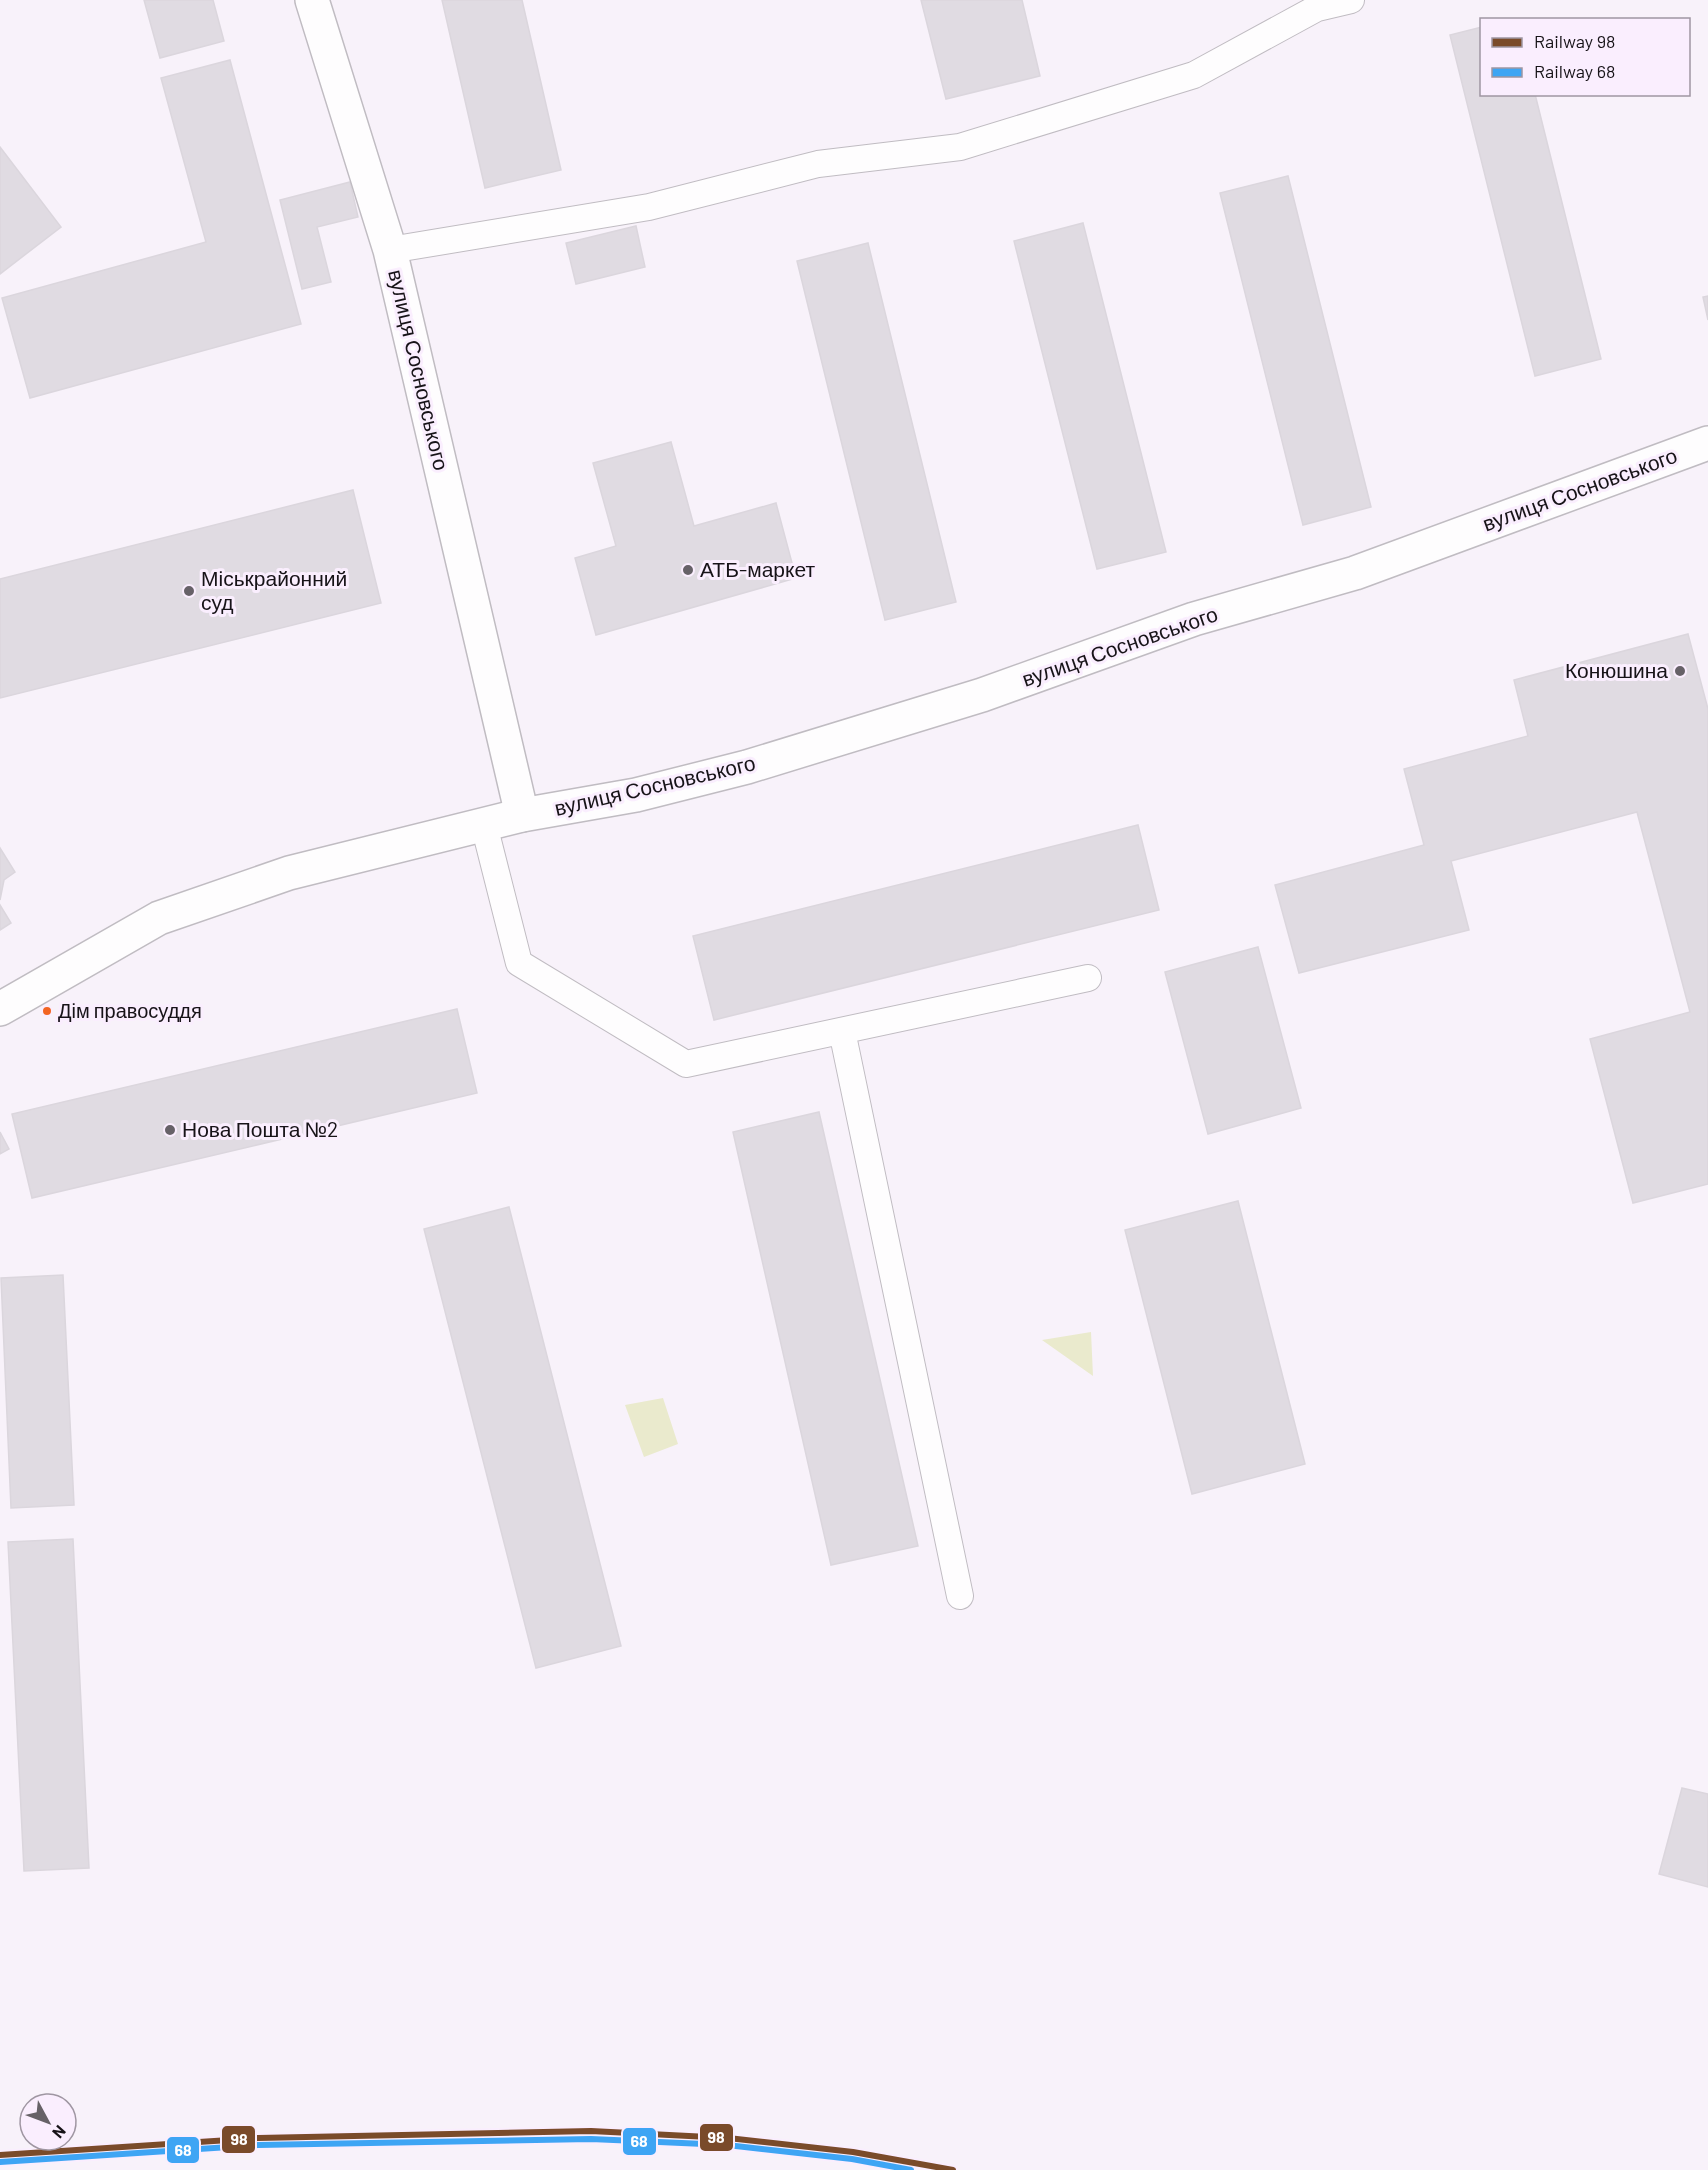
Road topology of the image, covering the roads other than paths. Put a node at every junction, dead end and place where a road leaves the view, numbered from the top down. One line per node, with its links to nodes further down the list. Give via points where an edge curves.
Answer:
1 (312, 0): 3 (street, вулиця Сосновського)
2 (1351, 0): 3 (lane, via 1317,8 1194,75 960,147 818,164 649,207)
3 (390, 250): 5 (street, вулиця Сосновського)
4 (1708, 443): 5 (street, вулиця Сосновського, via 1355,573 1194,619 982,695 747,767 636,795)
5 (522, 815): 6 (street, вулиця Сосновського)
6 (484, 825): 8 (street, вулиця Сосновського, via 289,873 159,918); 9 (lane, via 519,963 686,1064)
7 (1088, 978): 9 (lane)
8 (0, 1009)
9 (842, 1031): 10 (lane)
10 (960, 1596)

